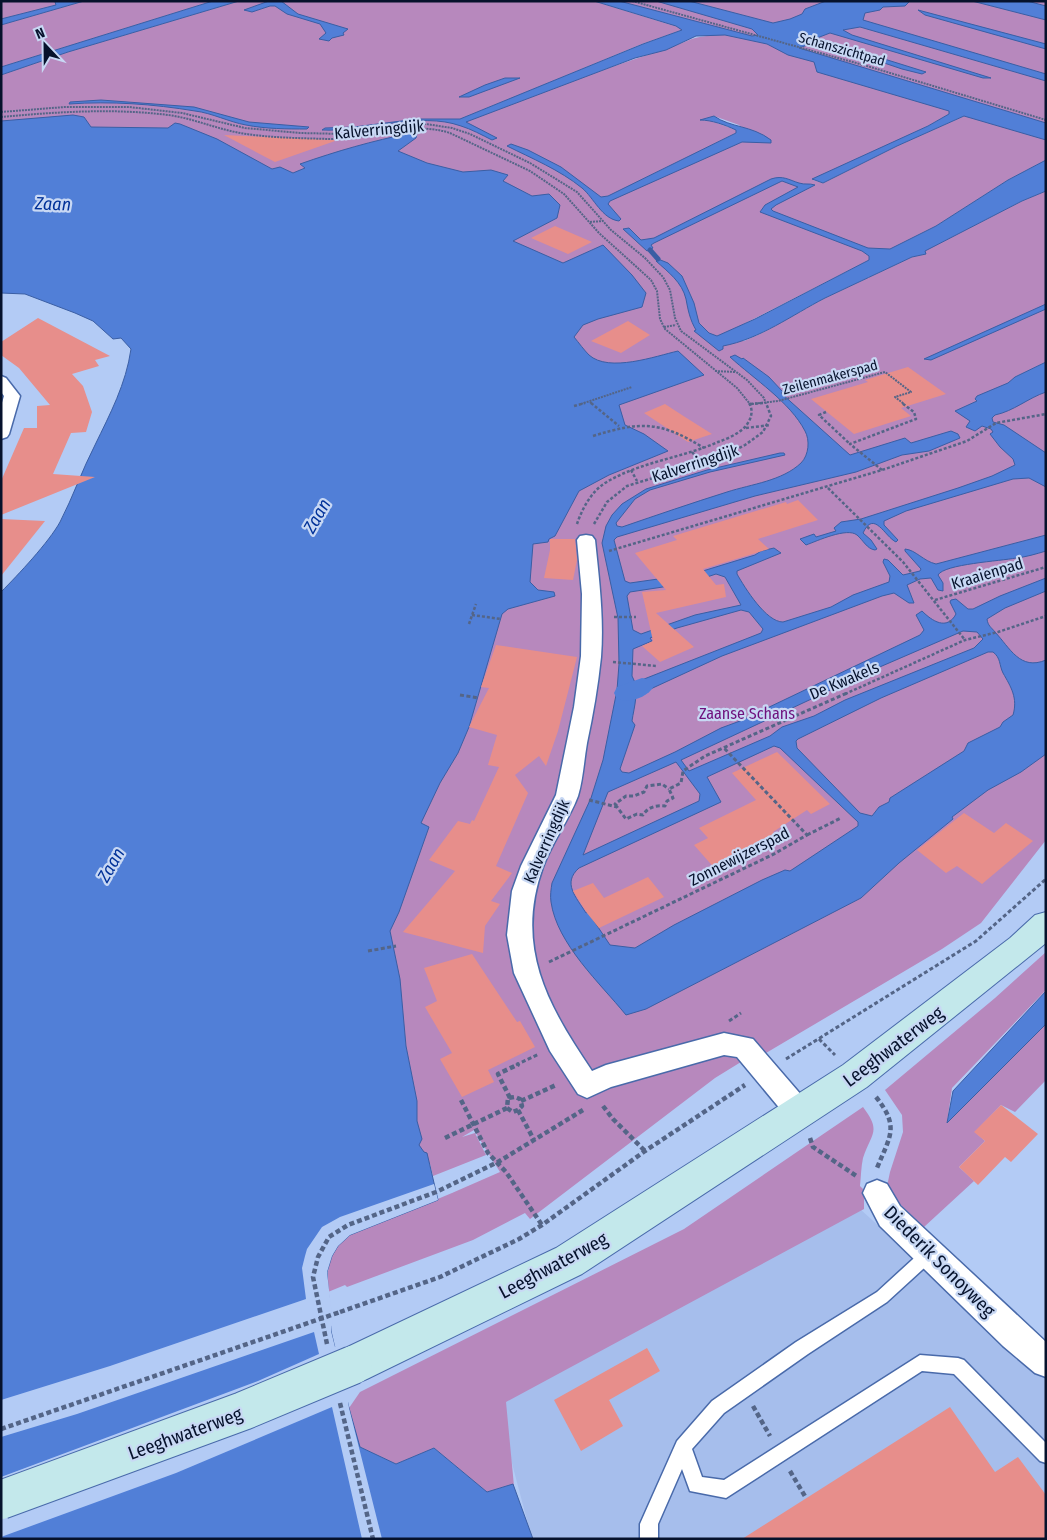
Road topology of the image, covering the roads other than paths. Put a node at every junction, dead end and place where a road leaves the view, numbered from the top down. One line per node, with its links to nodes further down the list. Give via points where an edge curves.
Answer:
1 (1, 381): 2 (street)
2 (6, 398): 3 (street)
3 (1, 434)
4 (586, 540): 6 (street, Kalverringdijk, via 591,594 591,656 584,707 567,794 532,866 524,892 519,935 526,973 560,1043 583,1080 606,1077 724,1044 744,1046)
5 (1046, 924): 6 (main road, Leeghwaterweg, via 855,1076)
6 (800, 1113): 12 (main road, Leeghwaterweg, bridge, via 569,1261 353,1366 243,1411)
7 (876, 1191): 8 (street, Diederik Sonoyweg, via 890,1216)
8 (929, 1254): 9 (street, Diederik Sonoyweg); 10 (lane, via 882,1297 718,1407)
9 (1046, 1362)
10 (683, 1446): 11 (lane, via 696,1485 726,1489 920,1363 958,1366); 13 (lane, via 650,1524)
11 (1046, 1455)
12 (1, 1500)
13 (649, 1539)

